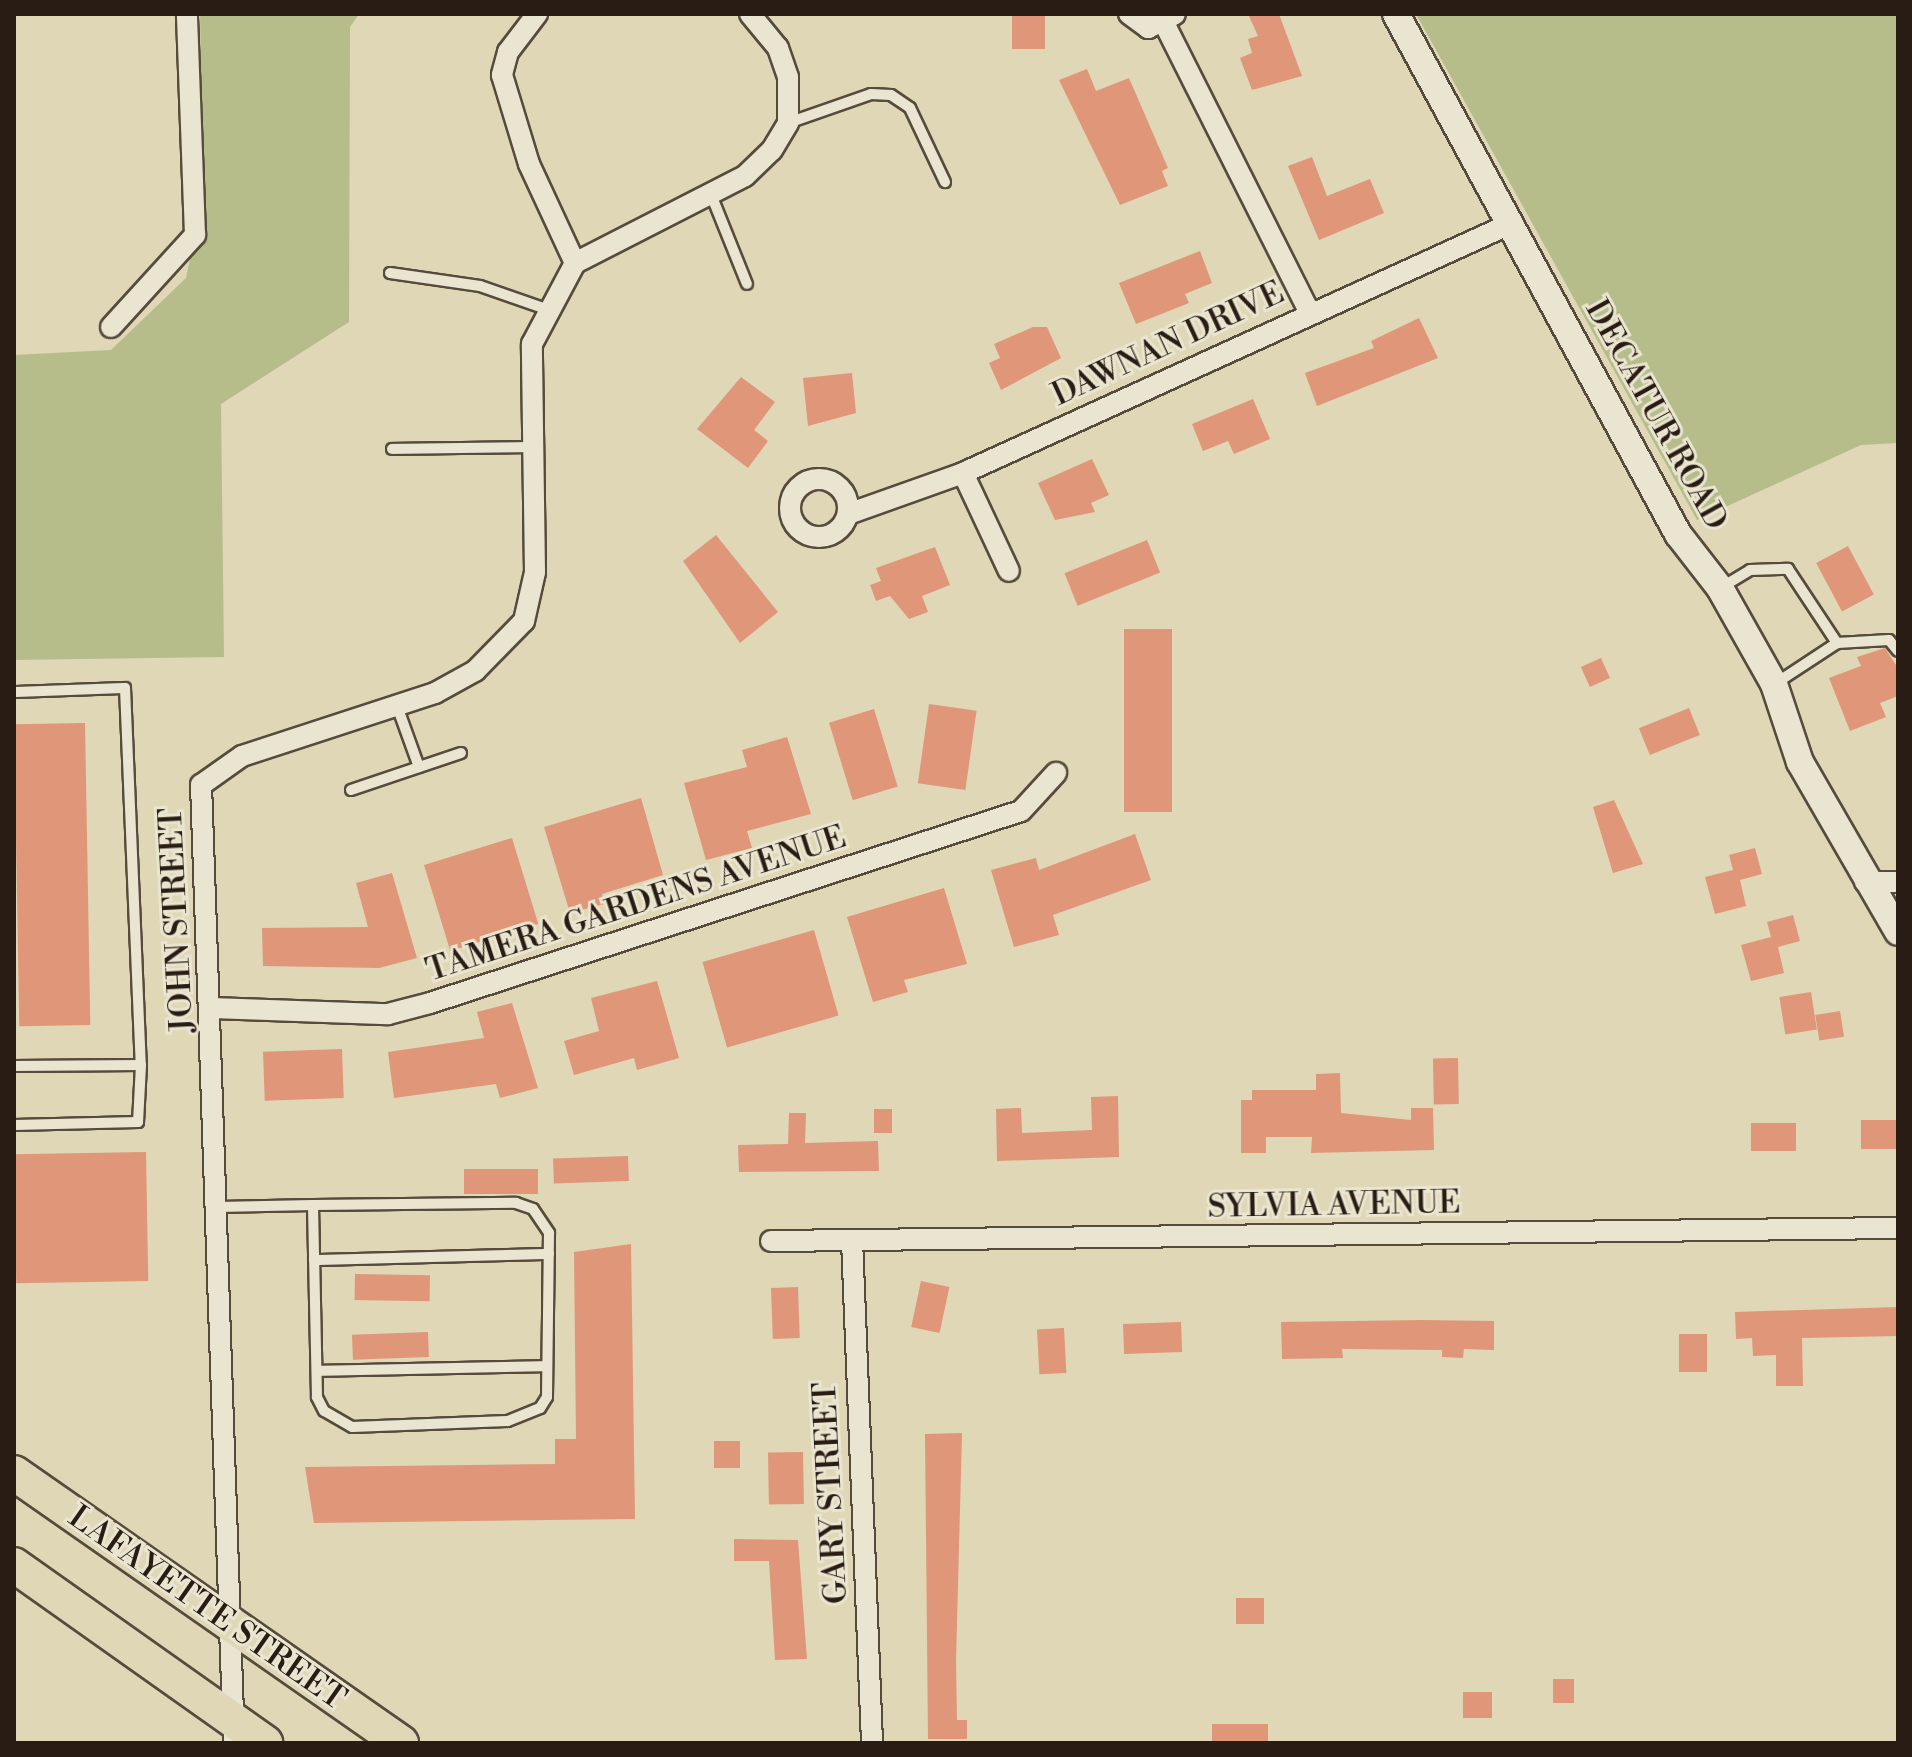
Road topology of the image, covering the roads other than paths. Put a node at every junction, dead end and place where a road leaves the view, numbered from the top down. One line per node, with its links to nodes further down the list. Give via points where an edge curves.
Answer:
1 (187, 14): 16 (street, via 195,235)
2 (537, 14): 11 (street, via 508,52 502,75 529,164)
3 (750, 14): 7 (street, via 778,48 788,77)
4 (1129, 14): 6 (street, via 1148,28)
5 (1396, 14): 10 (street, DECATUR ROAD)
6 (1170, 19): 15 (street)
7 (788, 123): 8 (lane, via 871,94 891,95 910,108); 9 (street, via 745,176)
8 (945, 182)
9 (710, 192): 11 (street); 13 (lane)
10 (1512, 223): 15 (street, DAWNAN DRIVE); 22 (street, DECATUR ROAD, via 1678,534)
11 (575, 263): 14 (street, JOHN STREET)
12 (390, 273): 14 (lane, via 480,286)
13 (747, 284)
14 (546, 309): 17 (street, JOHN STREET, via 532,344)
15 (1309, 311): 19 (street, DAWNAN DRIVE)
16 (111, 327)
17 (530, 447): 18 (lane); 27 (street, JOHN STREET, via 535,572 524,621 475,671)
18 (392, 449)
19 (963, 473): 20 (street, DAWNAN DRIVE); 21 (street)
20 (848, 514)
21 (1009, 571)
22 (1720, 588): 23 (lane, via 1750,570 1788,569); 25 (street, DECATUR ROAD)
23 (1837, 643): 24 (lane, via 1889,640); 25 (lane)
24 (1898, 651)
25 (1774, 684): 32 (street, DECATUR ROAD, via 1800,762)
26 (14, 692): 36 (lane, via 125,688)
27 (397, 706): 29 (lane); 35 (street, JOHN STREET, via 242,756 201,785)
28 (461, 753): 29 (lane)
29 (419, 767): 31 (lane)
30 (1056, 773): 35 (street, TAMERA GARDENS AVENUE, via 1021,811 430,1003 388,1014)
31 (351, 790)
32 (1865, 882): 33 (street); 34 (street, DECATUR ROAD)
33 (1898, 882)
34 (1898, 932)
35 (212, 1008): 40 (street, JOHN STREET)
36 (141, 1065): 37 (lane); 38 (lane, via 138,1122)
37 (14, 1066)
38 (14, 1125)
39 (313, 1205): 40 (lane); 44 (lane, via 516,1203 544,1220); 45 (lane)
40 (218, 1207): 50 (street, JOHN STREET)
41 (1898, 1228): 42 (street, SYLVIA AVENUE)
42 (852, 1240): 43 (street, SYLVIA AVENUE); 54 (street, GARY STREET)
43 (771, 1241)
44 (549, 1254): 45 (lane); 46 (lane)
45 (314, 1260): 47 (lane)
46 (547, 1366): 47 (lane); 47 (lane, via 547,1397 524,1417 352,1427 324,1411)
47 (317, 1371)
48 (14, 1473): 50 (highway, LAFAYETTE STREET)
49 (14, 1565): 51 (highway)
50 (230, 1623): 51 (street, JOHN STREET); 53 (highway, LAFAYETTE STREET)
51 (234, 1732): 52 (highway)
52 (265, 1743)
53 (401, 1743)
54 (872, 1743)

